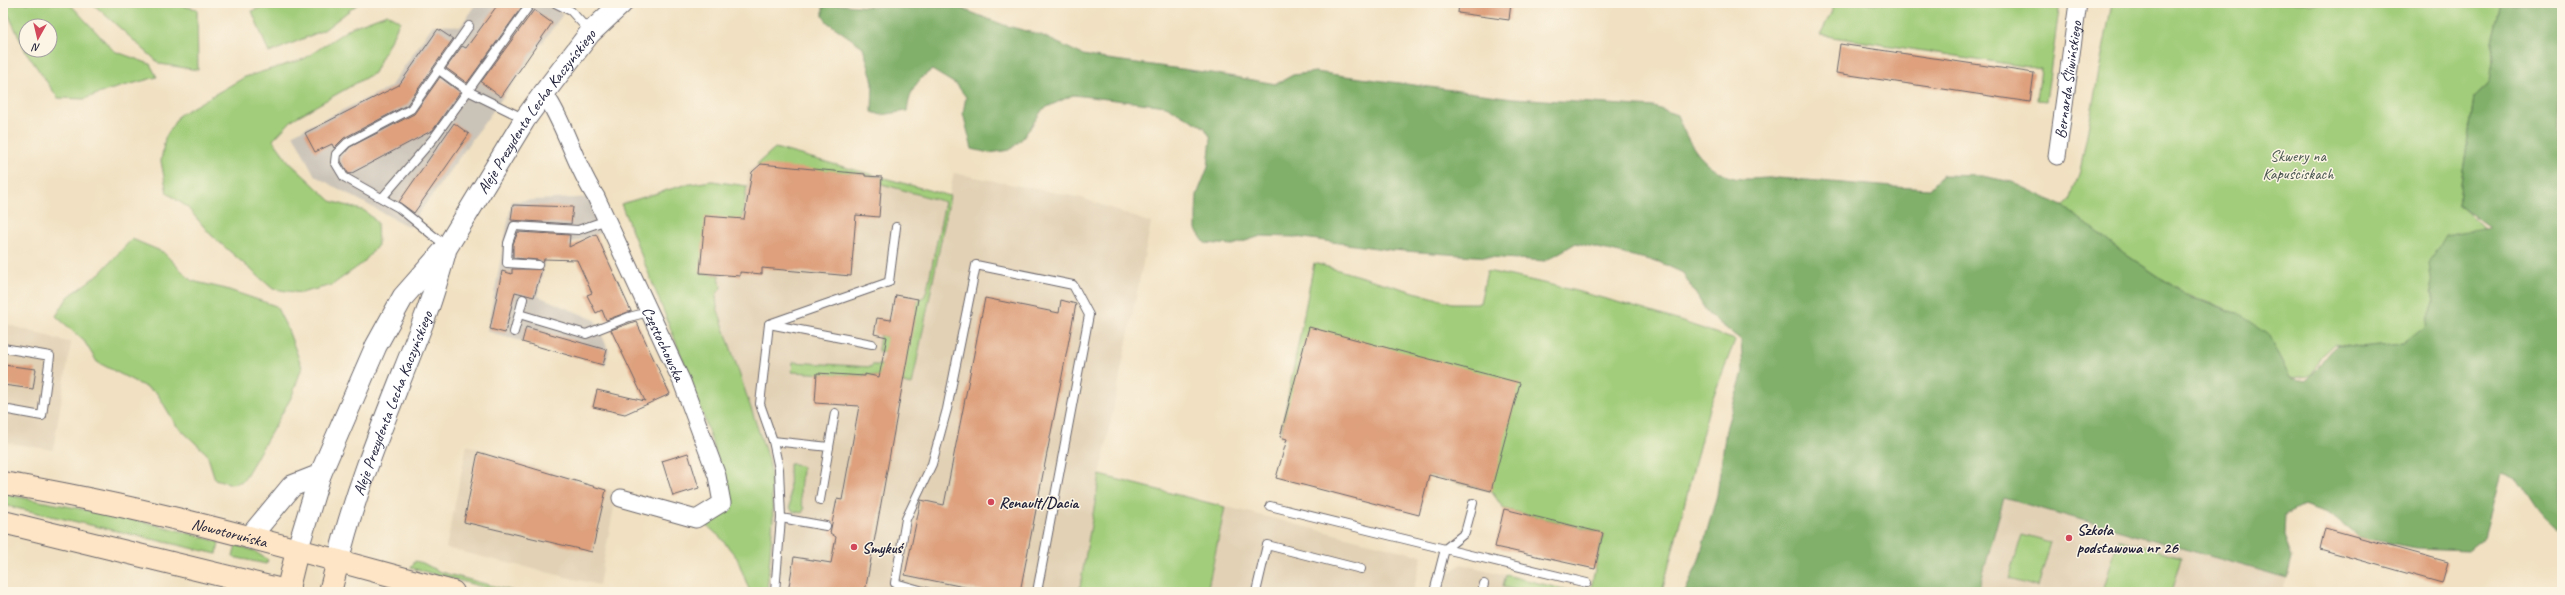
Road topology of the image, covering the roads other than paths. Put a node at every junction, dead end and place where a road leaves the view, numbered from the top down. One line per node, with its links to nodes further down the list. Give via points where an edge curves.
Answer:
1 (555, 3): 6 (lane, via 571,11)
2 (622, 3): 6 (street, Aleje Prezydenta Lecha Kaczyńskiego)
3 (2078, 3): 11 (street, Bernarda Śliwińskiego)
4 (528, 6): 8 (lane)
5 (469, 26): 7 (lane)
6 (590, 33): 9 (street, Aleje Prezydenta Lecha Kaczyńskiego)
7 (439, 70): 8 (lane); 12 (lane, via 411,110 347,143 336,154 335,162 344,177)
8 (468, 91): 10 (lane); 12 (lane, via 433,139)
9 (544, 93): 10 (street, Aleje Prezydenta Lecha Kaczyńskiego); 13 (street, Częstochowska, via 560,120 586,182)
10 (525, 119): 15 (street, Aleje Prezydenta Lecha Kaczyńskiego)
11 (2057, 156)
12 (382, 198): 15 (lane, via 418,222)
13 (607, 220): 16 (lane, via 578,230 514,226 508,242 507,263); 18 (street, Częstochowska)
14 (896, 227): 20 (lane, via 889,282)
15 (447, 247): 28 (street, Aleje Prezydenta Lecha Kaczyńskiego, via 403,297 396,309 376,346); 40 (street, Aleje Prezydenta Lecha Kaczyńskiego, via 426,316 373,446 349,517)
16 (538, 265)
17 (523, 299): 19 (lane)
18 (649, 312): 19 (lane, via 628,317 586,334); 30 (street, Częstochowska, via 682,382 716,476 722,503 696,519)
19 (519, 314): 21 (lane)
20 (769, 324): 22 (lane); 26 (lane, via 760,404)
21 (514, 332)
22 (872, 344)
23 (3, 348): 24 (lane, via 50,356 42,416)
24 (3, 409)
25 (835, 413): 27 (lane)
26 (773, 441): 27 (lane); 34 (lane, via 779,469)
27 (829, 447): 31 (lane)
28 (320, 475): 37 (street, via 292,486); 39 (street, Aleje Prezydenta Lecha Kaczyńskiego)
29 (3, 483): 37 (main road, Nowotoruńska, via 75,495)
30 (621, 498)
31 (820, 500)
32 (1473, 503): 38 (lane, via 1465,533)
33 (1270, 506): 38 (lane)
34 (782, 518): 36 (lane); 46 (lane)
35 (3, 522): 43 (main road)
36 (826, 526)
37 (249, 538): 39 (main road, Nowotoruńska)
38 (1445, 549): 42 (lane); 50 (lane)
39 (297, 551): 40 (main road, Nowotoruńska); 43 (main road)
40 (338, 561): 44 (main road); 45 (main road, Nowotoruńska)
41 (1361, 569): 49 (lane, via 1267,545)
42 (1587, 583)
43 (288, 592)
44 (330, 592)
45 (453, 592)
46 (775, 592)
47 (927, 592): 48 (lane, via 894,583 906,519 932,464 976,265 1073,286 1089,315)
48 (1036, 592)
49 (1256, 592)
50 (1434, 592)

